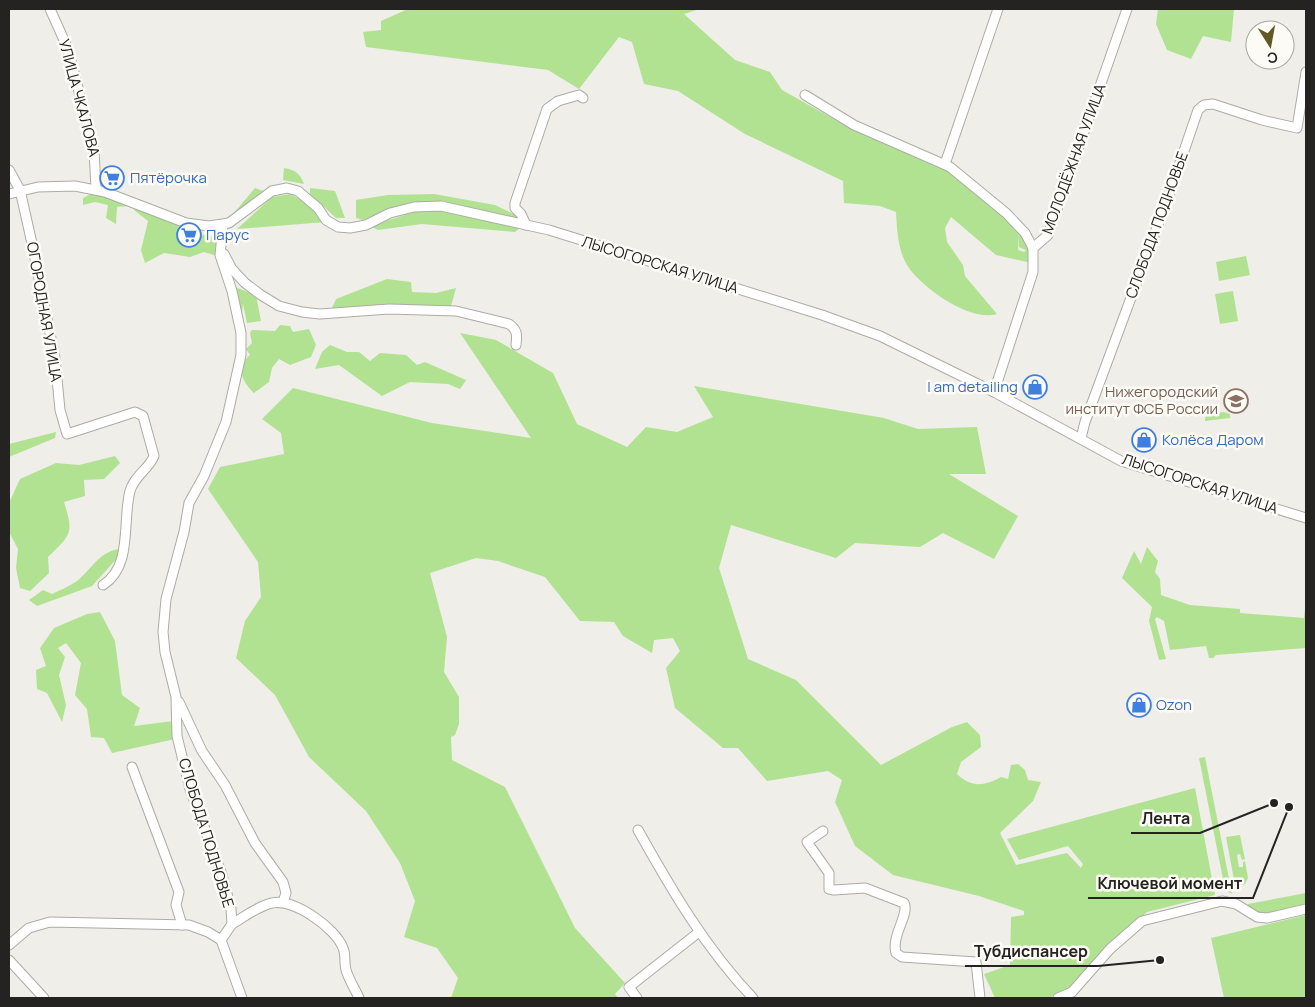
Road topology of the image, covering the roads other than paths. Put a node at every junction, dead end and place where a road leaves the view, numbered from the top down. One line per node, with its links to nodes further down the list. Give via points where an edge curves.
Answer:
1 (50, 9): 9 (street, УЛИЦА ЧКАЛОВА, via 68,49 94,150)
2 (998, 9): 7 (street)
3 (1127, 9): 14 (street, МОЛОДЁЖНАЯ УЛИЦА, via 1048,235)
4 (1306, 72): 18 (street, СЛОБОДА ПОДНОВЬЕ, via 1297,128 1213,104 1198,110 1084,422)
5 (805, 95): 7 (street, via 854,125)
6 (583, 98): 13 (street, via 579,95 558,101 547,109 515,203)
7 (945, 164): 14 (street, via 1019,226)
8 (9, 170): 10 (street, ОГОРОДНАЯ УЛИЦА)
9 (96, 189): 10 (street, via 59,185); 12 (street, via 186,222)
10 (20, 190): 11 (street); 20 (street, ОГОРОДНАЯ УЛИЦА, via 55,358 60,410 67,434 134,412 143,416 154,456 131,488 122,558)
11 (9, 194)
12 (223, 225): 13 (street, ЛЫСОГОРСКАЯ УЛИЦА, via 241,216 272,191 287,188 298,191 318,208 326,220 338,227 366,225 390,213 414,207 441,206); 15 (street)
13 (526, 225): 17 (street, ЛЫСОГОРСКАЯ УЛИЦА, via 822,315 880,336)
14 (1033, 248): 17 (street, МОЛОДЁЖНАЯ УЛИЦА, via 1033,272)
15 (221, 256): 16 (street, via 245,283 279,306 320,314 389,309 456,311 509,324 515,328); 21 (street, СЛОБОДА ПОДНОВЬЕ, via 243,344 226,422 190,503 166,599 162,632 164,652)
16 (516, 345)
17 (994, 392): 18 (street, ЛЫСОГОРСКАЯ УЛИЦА)
18 (1081, 438): 19 (street, ЛЫСОГОРСКАЯ УЛИЦА, via 1121,461)
19 (1306, 518)
20 (102, 585)
21 (176, 697): 25 (street, via 202,751 225,785 255,843 283,882); 27 (street, СЛОБОДА ПОДНОВЬЕ, via 177,736 182,757 190,789 222,875)
22 (132, 767): 28 (street, via 179,892 176,905)
23 (638, 830): 29 (street)
24 (824, 831): 38 (street, via 808,842 830,873 829,888 865,888 904,903 905,913 894,940 896,953 902,957 976,962)
25 (284, 902): 27 (street, via 264,905); 35 (street, via 319,920 336,935 344,948 347,972)
26 (1306, 909): 39 (street, via 1267,918 1257,917 1236,904 1222,901 1148,919 1132,928 1072,992)
27 (232, 924): 30 (street, СЛОБОДА ПОДНОВЬЕ)
28 (182, 925): 30 (street, via 208,932); 31 (street, via 50,922 29,928)
29 (699, 932): 36 (street, via 629,987); 37 (street)
30 (221, 940): 34 (street)
31 (9, 945)
32 (9, 960): 33 (street)
33 (44, 998)
34 (242, 998)
35 (359, 998)
36 (638, 998)
37 (753, 998)
38 (980, 998)
39 (1058, 998)

